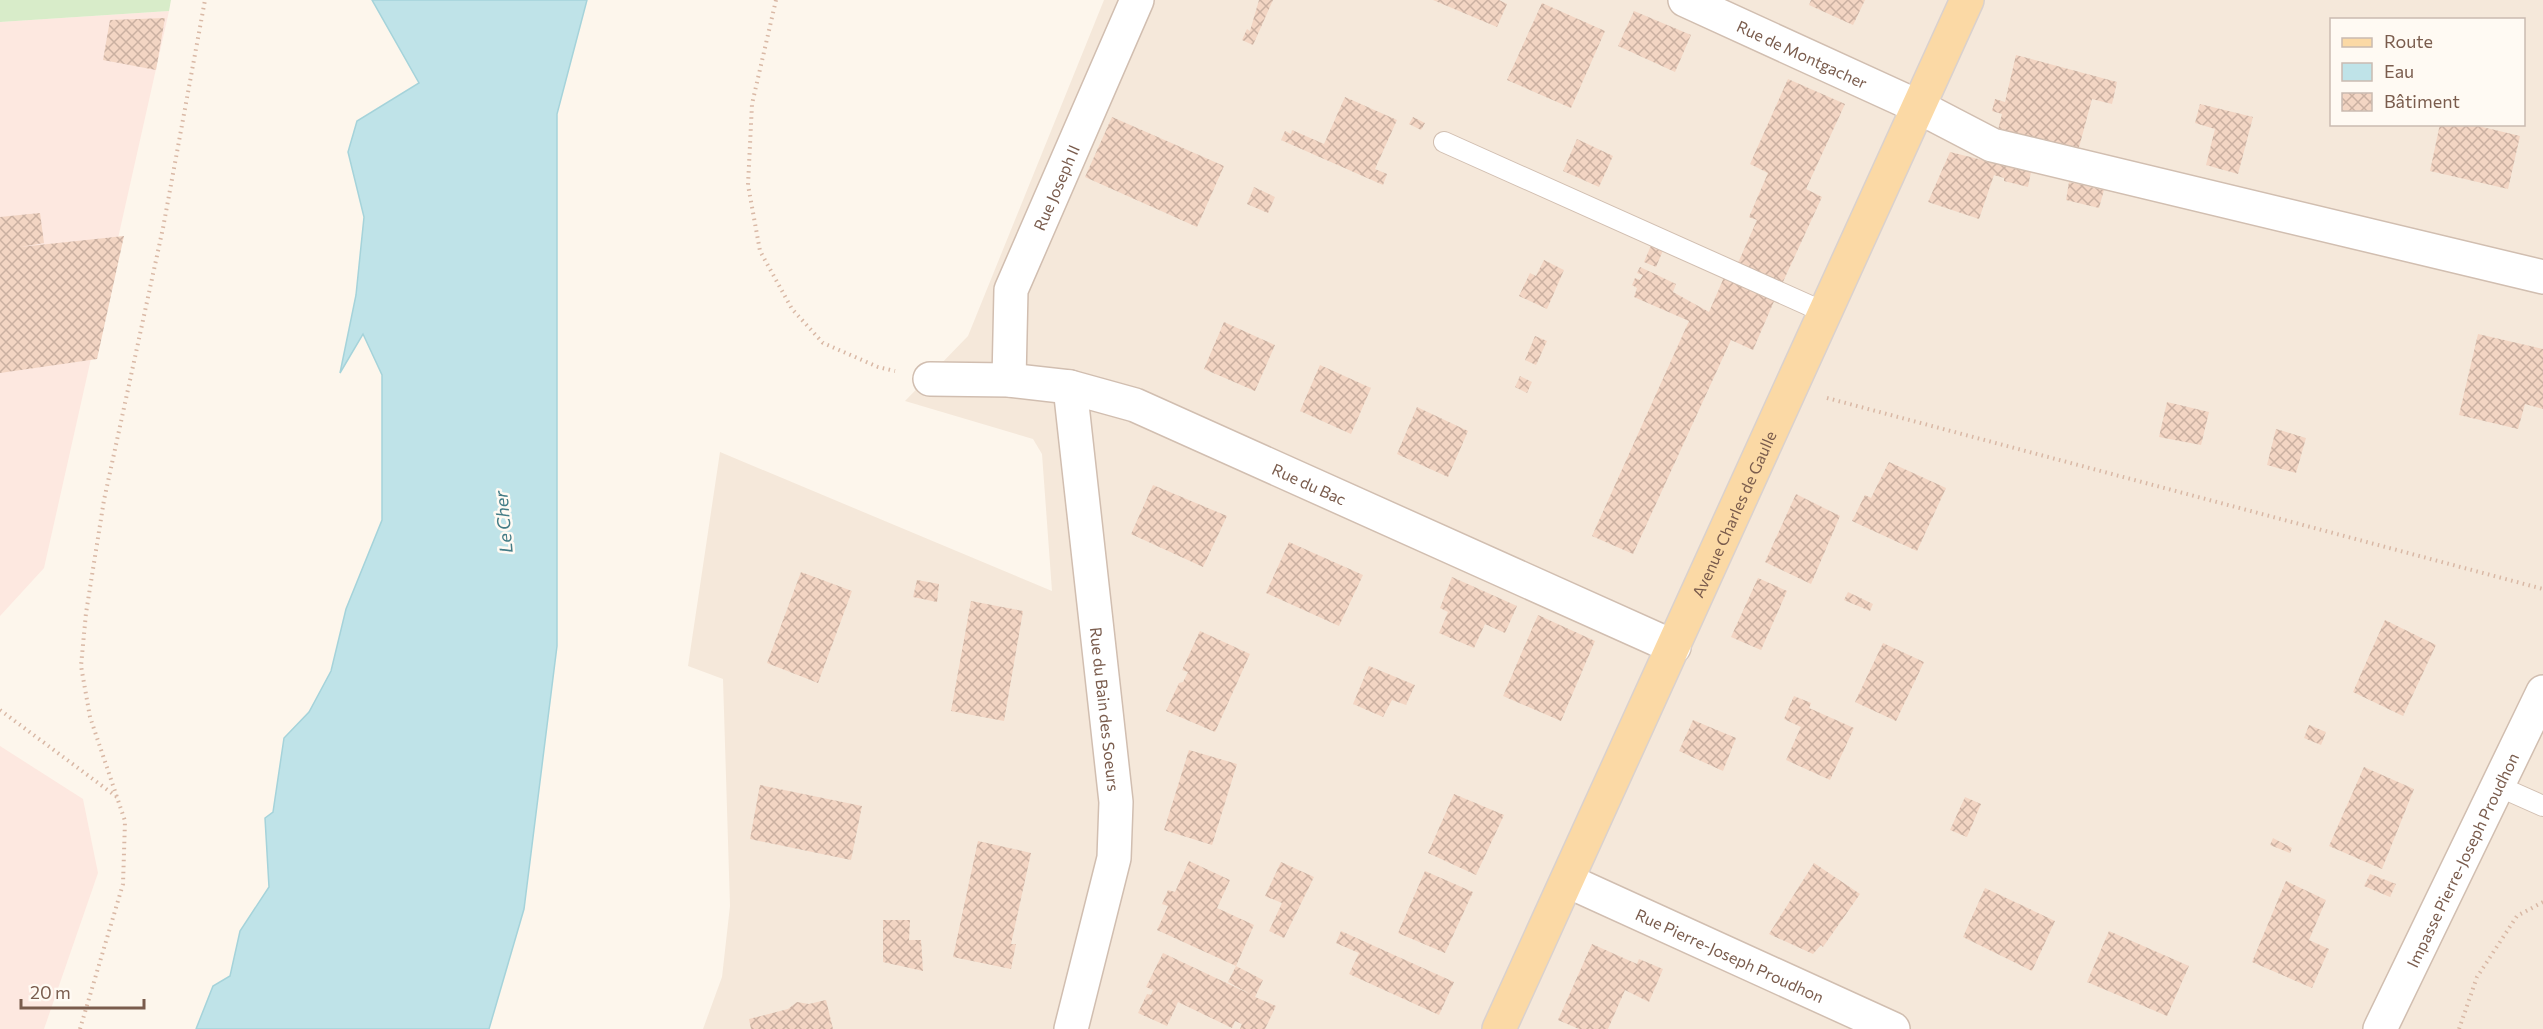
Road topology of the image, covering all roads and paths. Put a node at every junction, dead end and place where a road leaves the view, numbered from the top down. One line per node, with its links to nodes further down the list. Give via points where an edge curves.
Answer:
1 (205, 0): 19 (path, via 163,228 104,500 86,613 81,666 90,717)
2 (776, 0): 10 (path, via 752,104 748,185 760,250 792,309 823,343 878,367)
3 (1137, 0): 11 (street, Rue Joseph II, via 1011,290)
4 (1685, 0): 6 (street, Rue de Montgacher)
5 (1967, 0): 6 (main road, Avenue Charles de Gaulle)
6 (1919, 107): 8 (street, Rue de Montgacher, via 1992,146); 9 (main road, Avenue Charles de Gaulle)
7 (1444, 142): 9 (lane)
8 (2543, 277)
9 (1826, 313): 13 (main road, Avenue Charles de Gaulle)
10 (930, 379): 11 (street, Rue du Bac)
11 (1009, 380): 12 (street, Rue du Bac)
12 (1070, 387): 15 (street, Rue du Bac, via 1135,405); 24 (street, Rue du Bain des Soeurs, via 1116,802 1113,858)
13 (1791, 389): 14 (path); 15 (main road, Avenue Charles de Gaulle)
14 (2543, 589)
15 (1674, 647): 21 (main road, Avenue Charles de Gaulle)
16 (2543, 692): 18 (street, Impasse Pierre-Joseph Proudhon)
17 (0, 710): 19 (path)
18 (2498, 786): 20 (lane); 27 (street, Impasse Pierre-Joseph Proudhon)
19 (117, 797): 23 (path, via 125,821 123,884)
20 (2543, 806)
21 (1568, 881): 25 (main road, Avenue Charles de Gaulle); 26 (street, Rue Pierre-Joseph Proudhon)
22 (2543, 902): 28 (path, via 2517,916 2477,977)
23 (80, 1029)
24 (1071, 1029)
25 (1500, 1029)
26 (1893, 1029)
27 (2380, 1029)
28 (2459, 1029)

